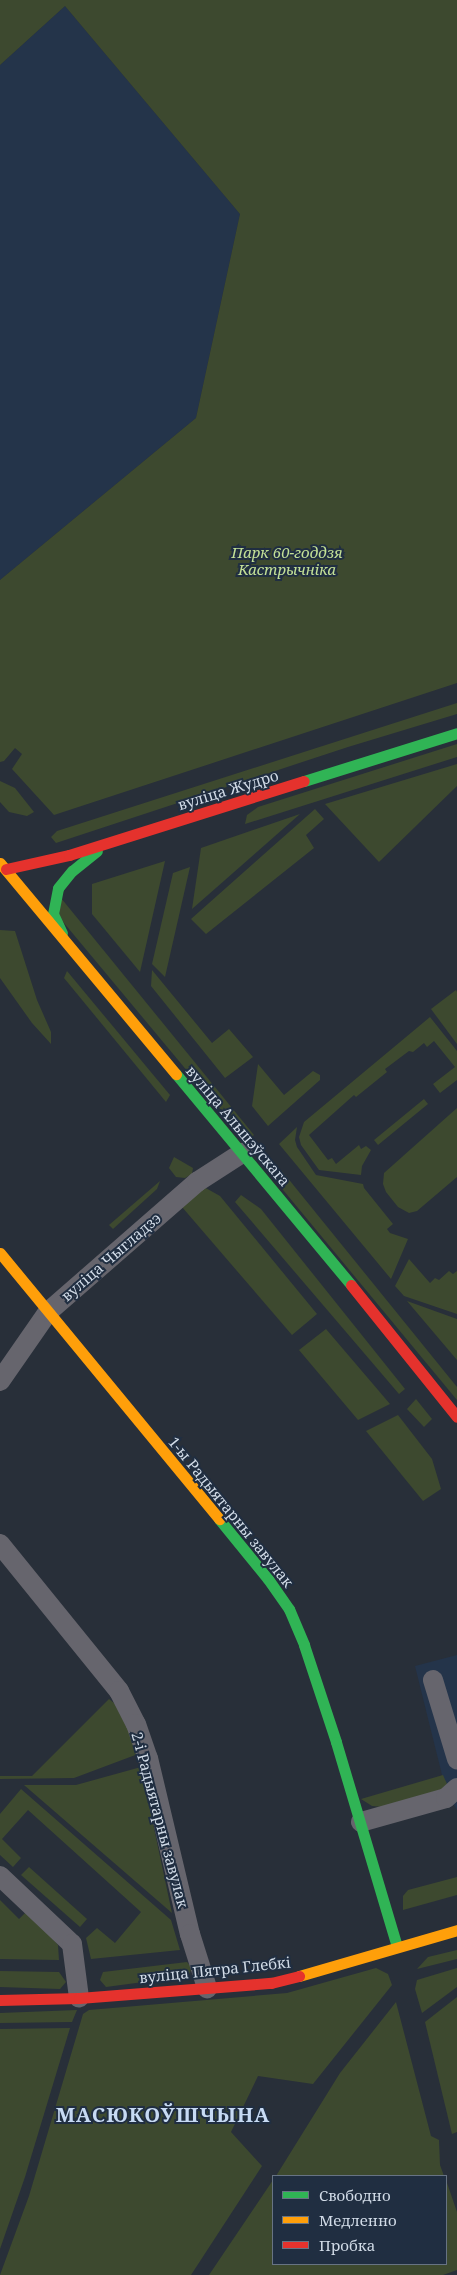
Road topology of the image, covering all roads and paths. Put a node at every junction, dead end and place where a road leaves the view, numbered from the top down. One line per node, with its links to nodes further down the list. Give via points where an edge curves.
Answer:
1 (457, 733): 2 (main road, вуліца Жудро)
2 (110, 841): 3 (main road, вуліца Жудро, via 69,855); 4 (main road, via 72,870 58,888 53,914)
3 (3, 866): 4 (main road, вуліца Альшэўскага)
4 (68, 944): 5 (main road, вуліца Альшэўскага)
5 (242, 1154): 7 (street, вуліца Чыгладзэ, via 197,1182); 9 (main road, вуліца Альшэўскага)
6 (0, 1253): 7 (main road, 1-ы Радыятарны завулак)
7 (48, 1312): 8 (street, вуліца Чыгладзэ); 15 (main road, 1-ы Радыятарны завулак, via 268,1579 289,1609 304,1645)
8 (0, 1381)
9 (454, 1414): 10 (main road, вуліца Альшэўскага)
10 (457, 1432)
11 (0, 1544): 19 (street, 2-і Радыятарны завулак, via 119,1691 136,1724 148,1758 190,1934)
12 (433, 1680): 13 (street)
13 (457, 1759)
14 (457, 1788): 15 (street, via 446,1798)
15 (361, 1822): 18 (main road, 1-ы Радыятарны завулак)
16 (0, 1876): 20 (street, via 72,1944)
17 (457, 1930): 18 (main road, вуліца Пятра Глебкі)
18 (398, 1946): 19 (main road, вуліца Пятра Глебкі, via 293,1978)
19 (207, 1988): 20 (main road, вуліца Пятра Глебкі)
20 (79, 1998): 21 (main road, вуліца Пятра Глебкі)
21 (0, 2000)

